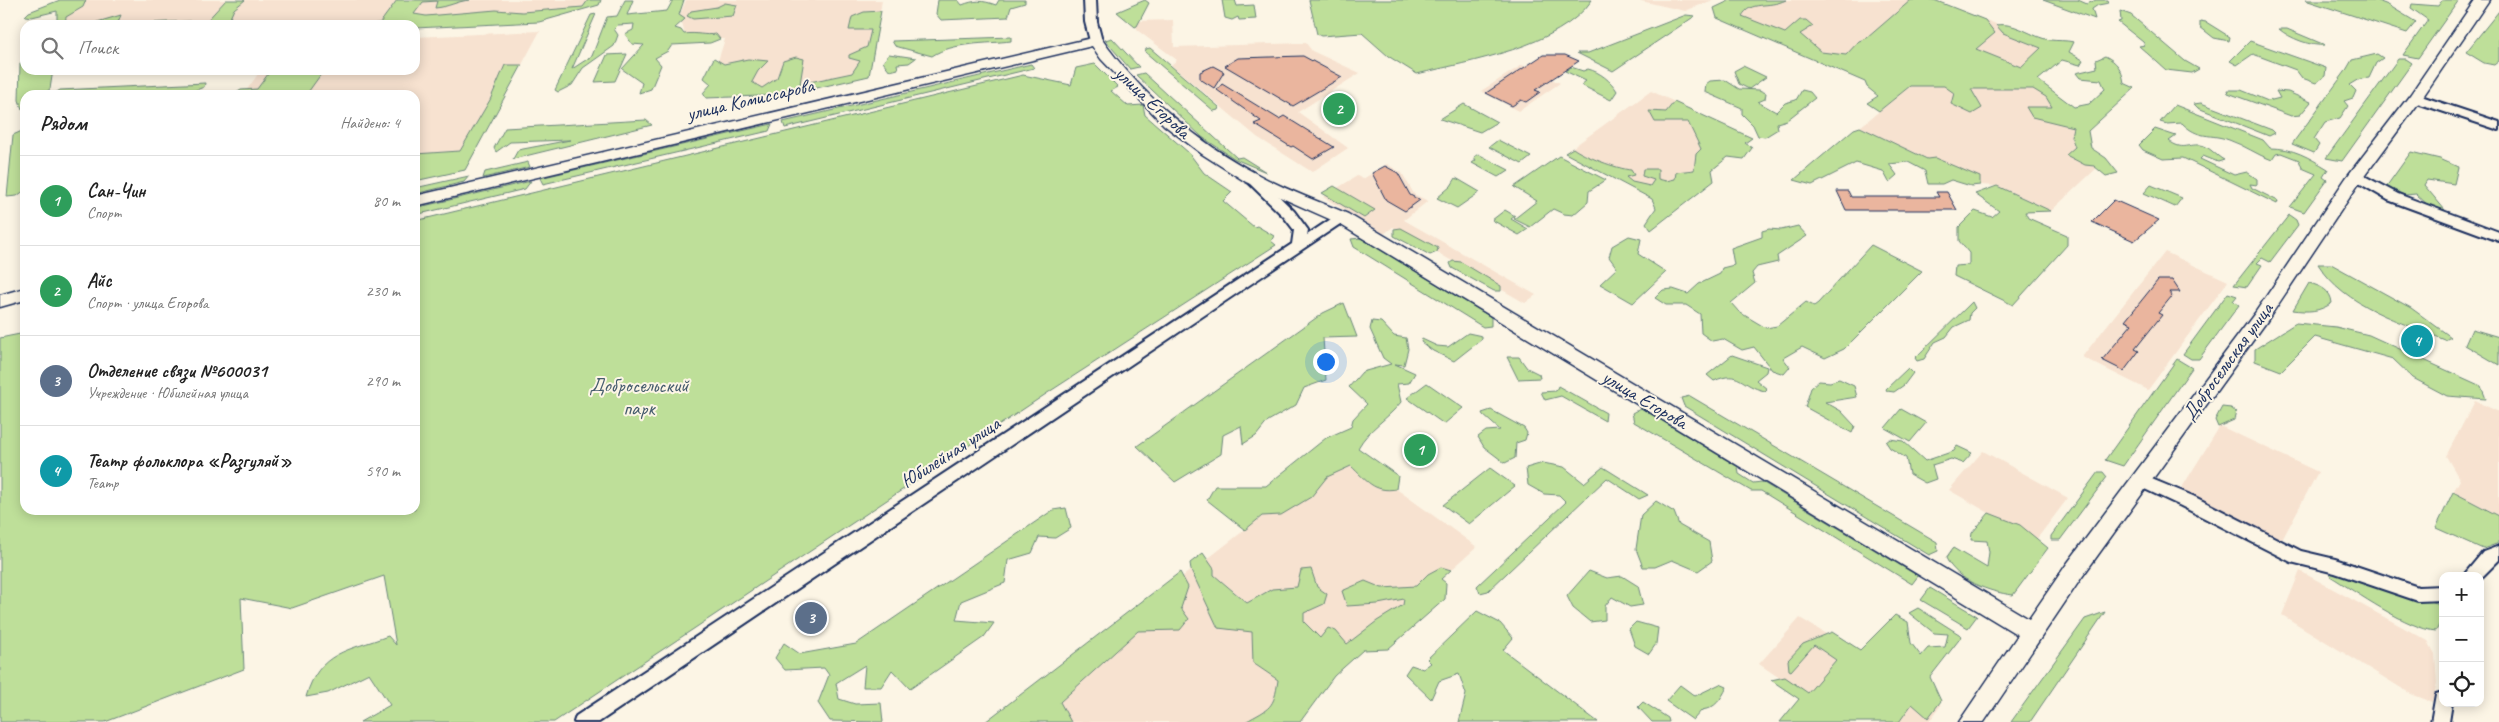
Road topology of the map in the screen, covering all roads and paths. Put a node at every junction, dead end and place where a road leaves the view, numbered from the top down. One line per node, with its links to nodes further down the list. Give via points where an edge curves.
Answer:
1 (1090, 0): 3 (street, улица Егорова)
2 (2482, 0): 4 (main road, Добросельская улица)
3 (1096, 41): 7 (main road, улица Егорова, via 1106,56 1169,122); 8 (main road, улица Комиссарова)
4 (2415, 98): 5 (street); 6 (main road, Добросельская улица)
5 (2499, 126)
6 (2357, 176): 10 (street, via 2393,197); 14 (main road, Добросельская улица, via 2261,317)
7 (1252, 178): 9 (main road, улица Егорова); 11 (street, улица Егорова, via 1290,214 1301,230)
8 (420, 200)
9 (1342, 218): 11 (street, Юбилейная улица); 18 (main road, улица Егорова)
10 (2499, 237)
11 (1299, 244): 20 (street, Юбилейная улица)
12 (20, 295): 13 (main road)
13 (0, 301)
14 (2142, 481): 17 (street, via 2297,557 2335,566 2418,594); 18 (main road, Добросельская улица)
15 (2499, 553): 16 (street, via 2489,557)
16 (2476, 572)
17 (2439, 593)
18 (2032, 631): 21 (main road, Добросельская улица)
19 (2442, 707): 22 (street)
20 (583, 722)
21 (1971, 722)
22 (2440, 722)

